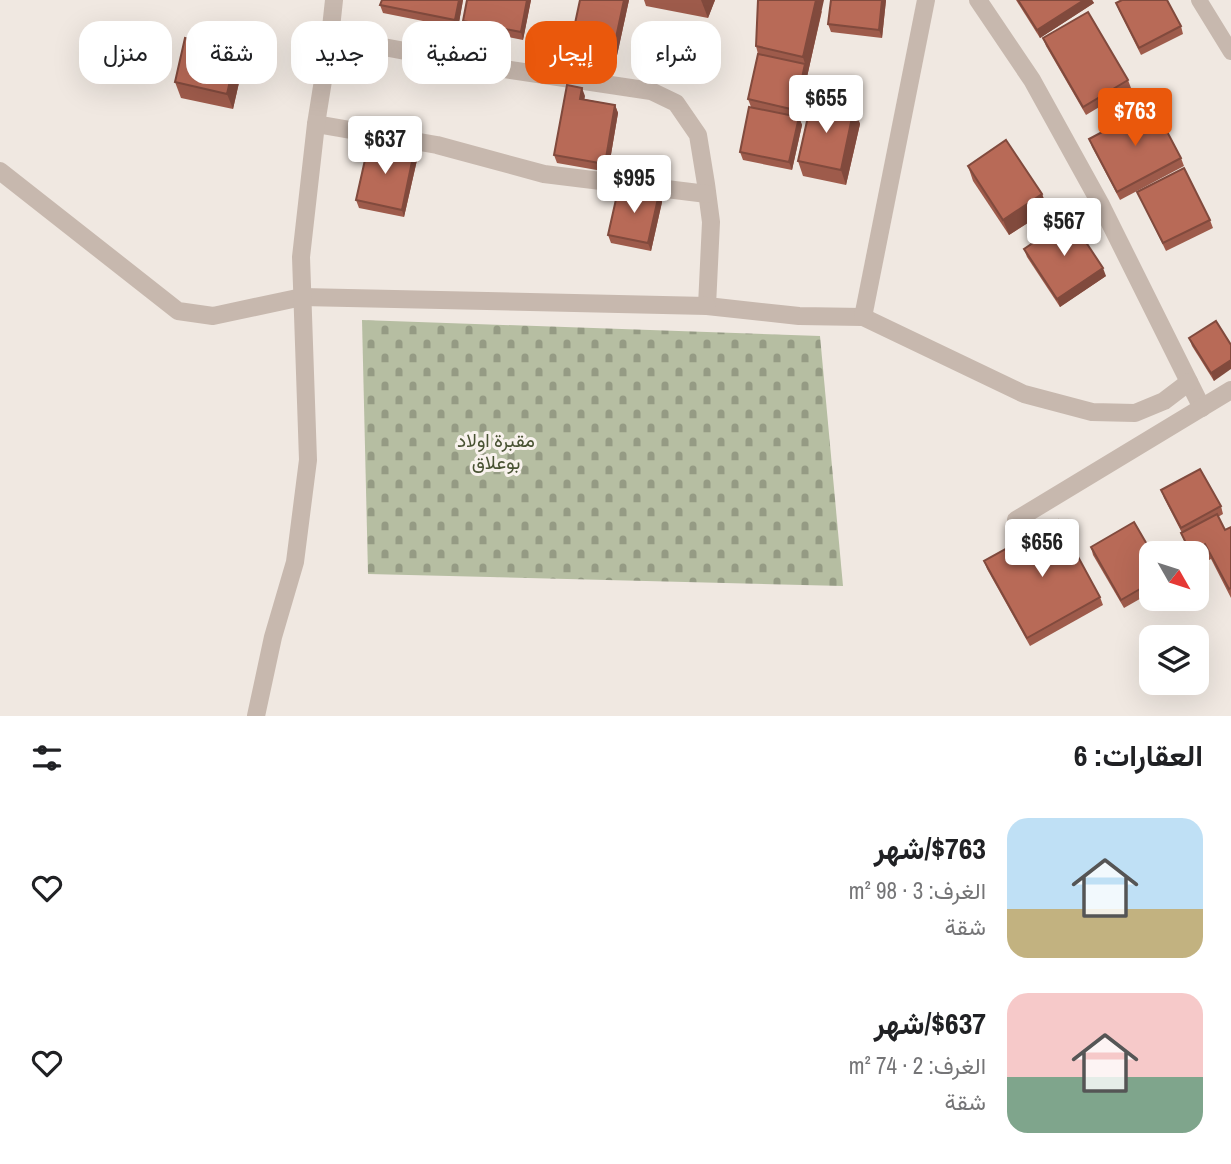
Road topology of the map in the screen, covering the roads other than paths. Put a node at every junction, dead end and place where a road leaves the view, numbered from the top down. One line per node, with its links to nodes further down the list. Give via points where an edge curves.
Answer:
1 (334, 0): 5 (street)
2 (926, 0): 14 (street)
3 (978, 0): 15 (street, via 1032,80 1094,192)
4 (1199, 0): 7 (lane)
5 (332, 21)
6 (388, 48): 11 (street, via 651,91 676,103 698,135)
7 (1231, 52)
8 (322, 84): 9 (street)
9 (316, 124): 11 (street, via 437,145 544,174); 12 (street, via 301,257)
10 (0, 171): 12 (street, via 178,311 213,316)
11 (707, 194): 13 (street, via 711,222)
12 (302, 297): 13 (street); 19 (street, via 307,460 295,562)
13 (707, 306): 14 (street, via 799,316)
14 (863, 317): 15 (street, via 1024,394 1092,412 1135,413 1164,401)
15 (1189, 382): 17 (street)
16 (1231, 390): 17 (street)
17 (1202, 408): 18 (street)
18 (1016, 520)
19 (256, 716)

